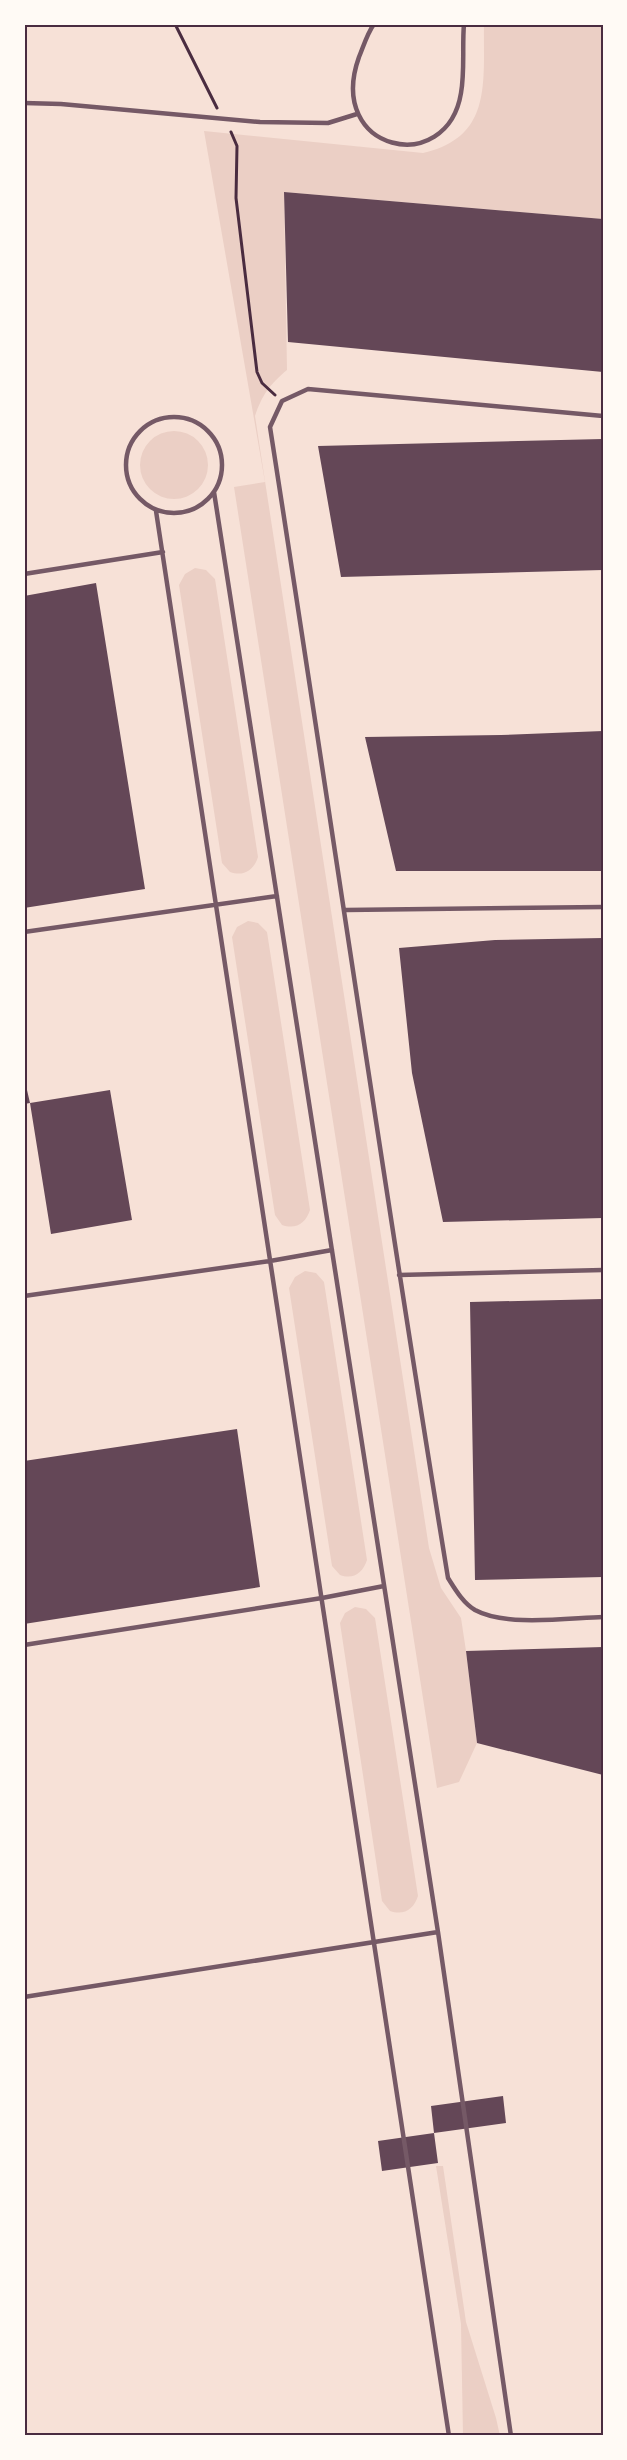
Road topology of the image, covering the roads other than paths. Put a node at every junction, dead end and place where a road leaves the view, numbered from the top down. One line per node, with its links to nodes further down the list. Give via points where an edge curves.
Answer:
1 (374, 24): 4 (lane, via 355,68 352,96)
2 (464, 24): 4 (lane, via 461,94 443,131 415,145 390,144 368,129)
3 (24, 104): 4 (lane, via 260,122 328,123)
4 (357, 114)
5 (603, 416): 13 (lane, via 308,389 282,401 270,427)
6 (214, 492): 7 (lane, via 189,511); 7 (lane, via 223,463 212,434 186,418 155,420 131,441 125,458 131,490); 10 (lane)
7 (156, 511): 8 (lane)
8 (163, 552): 9 (lane); 11 (lane)
9 (24, 574)
10 (277, 896): 11 (lane); 15 (lane)
11 (216, 904): 14 (lane); 16 (lane)
12 (603, 907): 13 (lane)
13 (346, 910): 18 (lane)
14 (24, 933)
15 (332, 1250): 16 (lane); 20 (lane)
16 (270, 1261): 19 (lane); 21 (lane)
17 (603, 1270): 18 (lane)
18 (399, 1275): 22 (lane, via 448,1578 474,1609 495,1616)
19 (24, 1296)
20 (384, 1586): 21 (lane); 24 (lane)
21 (322, 1598): 23 (lane); 25 (lane)
22 (603, 1617)
23 (24, 1645)
24 (438, 1932): 25 (lane); 28 (lane)
25 (373, 1941): 26 (lane); 27 (lane)
26 (24, 1997)
27 (449, 2436)
28 (511, 2436)

